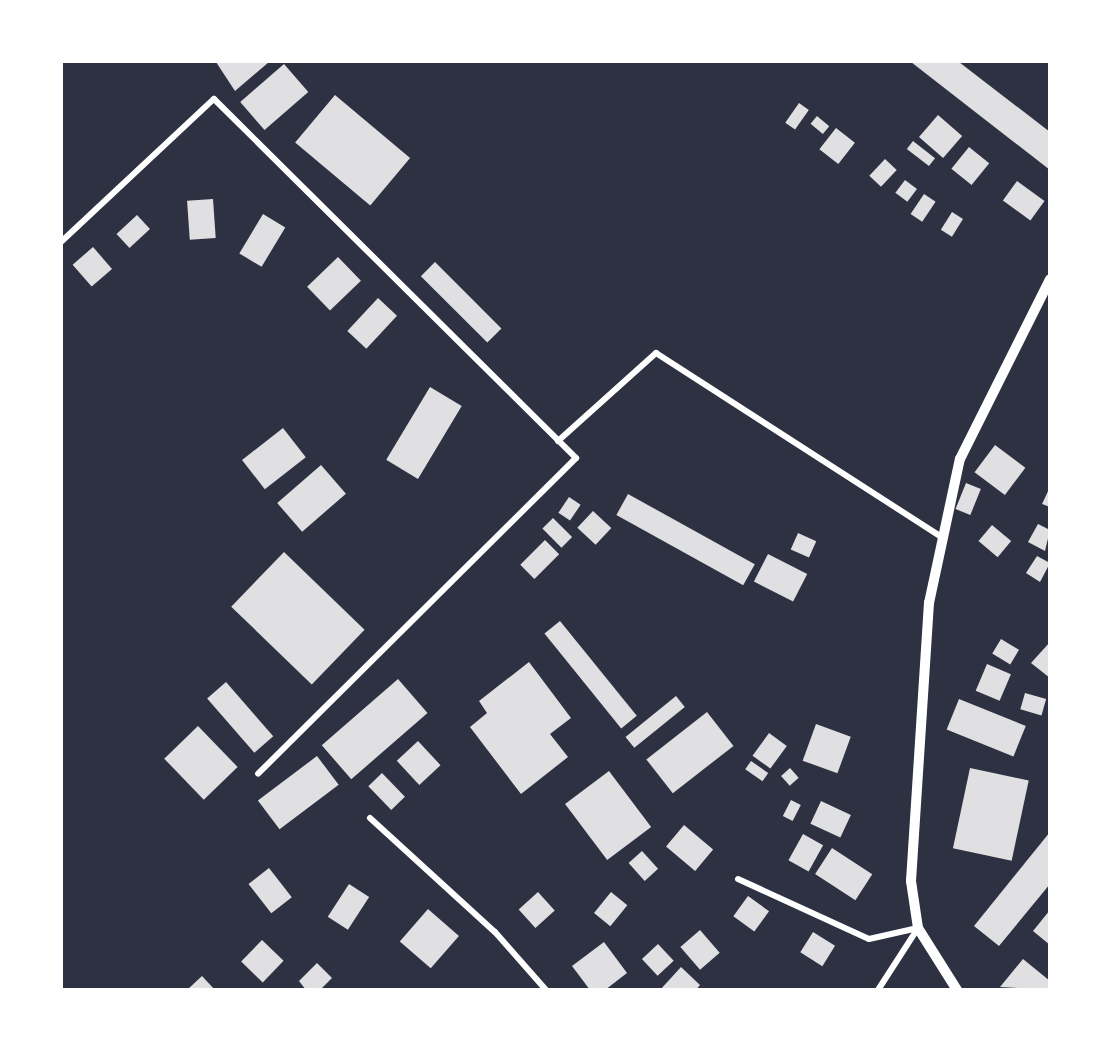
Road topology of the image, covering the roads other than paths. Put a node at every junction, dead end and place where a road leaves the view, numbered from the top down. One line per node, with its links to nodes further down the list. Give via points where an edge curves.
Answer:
1 (62, 241): 3 (street, via 214,99)
2 (1050, 279): 4 (street, via 960,459)
3 (558, 441): 4 (street, via 656,353); 5 (street, via 576,458)
4 (941, 537): 8 (street, via 929,603 915,766 911,881)
5 (258, 774)
6 (370, 818): 9 (street, via 495,932)
7 (738, 879): 8 (street, via 869,939)
8 (918, 928): 10 (street); 11 (street)
9 (546, 990)
10 (879, 990)
11 (957, 990)

